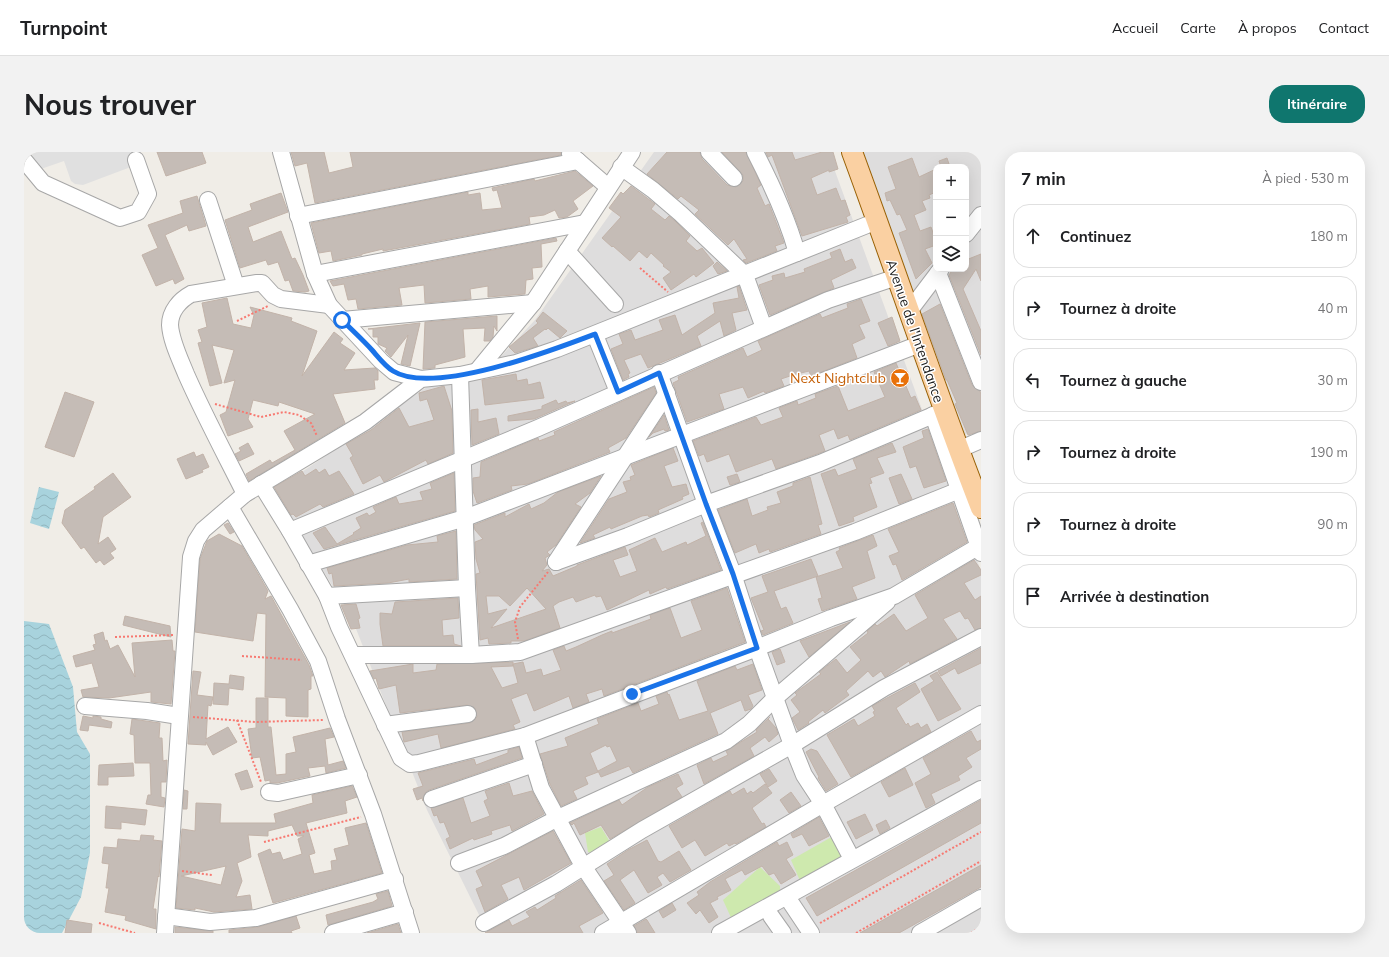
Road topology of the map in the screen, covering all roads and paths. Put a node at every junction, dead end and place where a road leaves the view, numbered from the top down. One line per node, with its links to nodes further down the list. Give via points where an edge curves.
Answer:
1 (280, 152): 14 (street)
2 (632, 152): 9 (street)
3 (709, 152): 10 (street)
4 (755, 152): 19 (street, via 784,212)
5 (852, 152): 15 (main road, Avenue de l'Intendance)
6 (573, 156): 11 (street); 14 (street)
7 (24, 160): 8 (street, via 43,183 120,218 138,212 148,194)
8 (136, 160)
9 (621, 167): 11 (street); 24 (street, via 681,214)
10 (734, 178)
11 (608, 187): 16 (street)
12 (208, 200): 26 (street)
13 (981, 215): 17 (street)
14 (298, 216): 23 (street)
15 (877, 221): 19 (street); 25 (main road, Avenue de l'Intendance)
16 (585, 223): 18 (street); 23 (street)
17 (969, 230)
18 (567, 250): 29 (street); 31 (street)
19 (797, 253): 24 (street)
20 (640, 268): 28 (path)
21 (938, 272): 32 (street)
22 (939, 272): 42 (street)
23 (315, 274): 30 (street)
24 (745, 275): 28 (street); 35 (street)
25 (896, 277): 32 (main road, Avenue de l'Intendance); 35 (street, via 828,300)
26 (236, 286): 27 (street, via 262,283 273,295); 45 (street, via 191,294 183,298 172,312 170,325 177,351)
27 (281, 299): 30 (street); 34 (path)
28 (678, 300): 36 (street)
29 (533, 303): 33 (street); 38 (street)
30 (328, 304): 33 (street)
31 (615, 304)
32 (910, 310): 37 (main road, Avenue de l'Intendance)
33 (342, 320): 41 (street, via 380,361 394,372)
34 (237, 321)
35 (764, 328): 39 (street)
36 (595, 334): 38 (street, via 516,363); 43 (street)
37 (920, 344): 46 (main road, Avenue de l'Intendance); 47 (street)
38 (477, 371): 40 (street)
39 (659, 373): 43 (street); 44 (street)
40 (460, 375): 41 (street); 52 (street)
41 (421, 380): 49 (street, via 365,422)
42 (981, 382)
43 (618, 392): 52 (street)
44 (667, 393): 47 (street); 51 (street)
45 (199, 402): 49 (path, via 221,405 261,418 284,412 299,415 311,423); 55 (street)
46 (938, 413): 50 (main road, Avenue de l'Intendance); 54 (street); 56 (street, via 820,463)
47 (681, 434): 51 (street); 56 (street)
48 (981, 440): 50 (street)
49 (323, 448): 53 (street)
50 (958, 450): 54 (main road, Avenue de l'Intendance)
51 (627, 455): 59 (street); 62 (street)
52 (461, 460): 59 (street); 60 (street)
53 (261, 484): 55 (street); 60 (street)
54 (965, 487): 58 (main road, Avenue de l'Intendance); 61 (street); 64 (street, via 855,532)
55 (245, 494): 57 (street)
56 (706, 504): 62 (street); 64 (street)
57 (230, 507): 68 (street, via 203,530 196,541 191,557); 76 (street)
58 (981, 508)
59 (465, 518): 63 (street); 65 (street)
60 (290, 531): 63 (street)
61 (980, 548): 67 (street)
62 (556, 562): 72 (path, via 517,614 515,622)
63 (308, 564): 66 (street)
64 (733, 574): 71 (street); 72 (street)
65 (466, 588): 66 (street); 74 (street)
66 (327, 596): 73 (street)
67 (894, 596): 71 (street); 77 (street)
68 (185, 635): 69 (path); 81 (street, via 183,694)
69 (114, 637)
70 (981, 637): 86 (street, via 884,688)
71 (757, 648): 77 (street); 85 (street)
72 (520, 652): 74 (street)
73 (353, 655): 74 (street); 84 (street)
74 (471, 655)
75 (242, 656): 76 (path)
76 (318, 661): 82 (street)
77 (775, 698): 86 (street); 95 (street, via 749,724 726,741)
78 (85, 706): 81 (street)
79 (468, 714): 84 (street)
80 (981, 714): 93 (street)
81 (179, 716): 83 (path); 102 (street, via 176,794)
82 (337, 719): 83 (path, via 255,722); 88 (street)
83 (237, 720): 90 (path, via 263,786)
84 (385, 725): 85 (street, via 401,758 410,764)
85 (525, 736): 87 (street)
86 (792, 745): 93 (street, via 804,775); 101 (street)
87 (534, 764): 92 (street); 95 (street, via 542,788)
88 (359, 775): 90 (street, via 278,793); 94 (street)
89 (981, 789): 98 (street)
90 (269, 792)
91 (981, 798): 106 (street)
92 (432, 800)
93 (822, 804): 98 (street); 113 (street)
94 (373, 814): 97 (path); 104 (street)
95 (558, 818): 100 (street, via 504,846); 101 (street)
96 (981, 832): 114 (path)
97 (264, 842)
98 (852, 859): 120 (street)
99 (981, 861): 123 (path)
100 (460, 863)
101 (583, 866): 111 (street, via 556,884); 113 (street)
102 (169, 869): 103 (path); 108 (street)
103 (212, 875)
104 (395, 879): 107 (street); 108 (street, via 256,918 210,922)
105 (981, 898): 124 (street)
106 (791, 903): 109 (street); 114 (street)
107 (405, 912): 117 (street); 118 (street)
108 (166, 916): 116 (street)
109 (770, 916): 121 (street); 122 (street)
110 (99, 923): 115 (path)
111 (484, 923)
112 (981, 927): 125 (path)
113 (625, 928): 119 (street)
114 (810, 931)
115 (135, 933)
116 (165, 933)
117 (333, 933)
118 (411, 933)
119 (603, 933)
120 (720, 933)
121 (740, 933)
122 (783, 933)
123 (856, 933)
124 (920, 933)
125 (971, 933)

